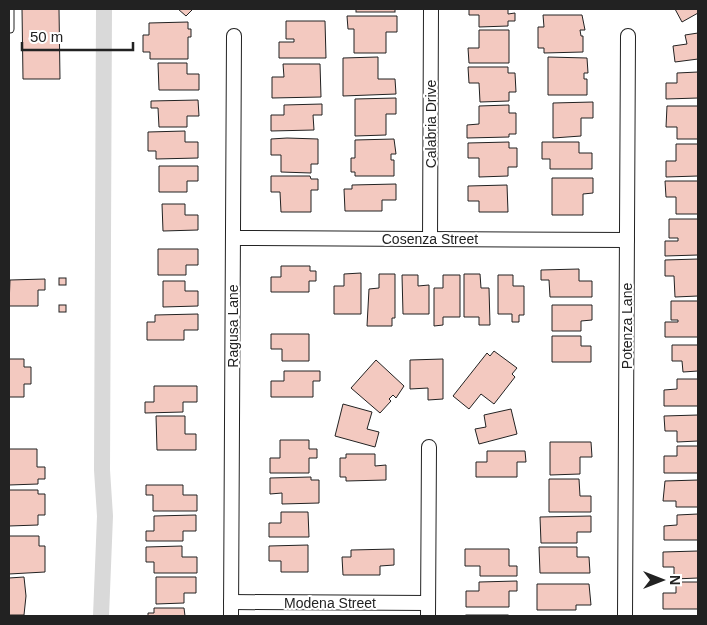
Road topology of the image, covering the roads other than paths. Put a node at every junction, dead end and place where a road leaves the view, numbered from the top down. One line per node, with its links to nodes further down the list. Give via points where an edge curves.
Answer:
1 (10, 9): 3 (lane)
2 (431, 9): 7 (street, Calabria Drive)
3 (10, 29)
4 (234, 36): 6 (street, Ragusa Lane)
5 (628, 36): 8 (street, Potenza Lane)
6 (233, 238): 7 (street, Cosenza Street); 10 (street, Ragusa Lane)
7 (430, 240): 8 (street, Cosenza Street)
8 (627, 240): 12 (street, Potenza Lane)
9 (429, 447): 11 (street)
10 (231, 609): 11 (street, Modena Street)
11 (428, 610)
12 (625, 616)

